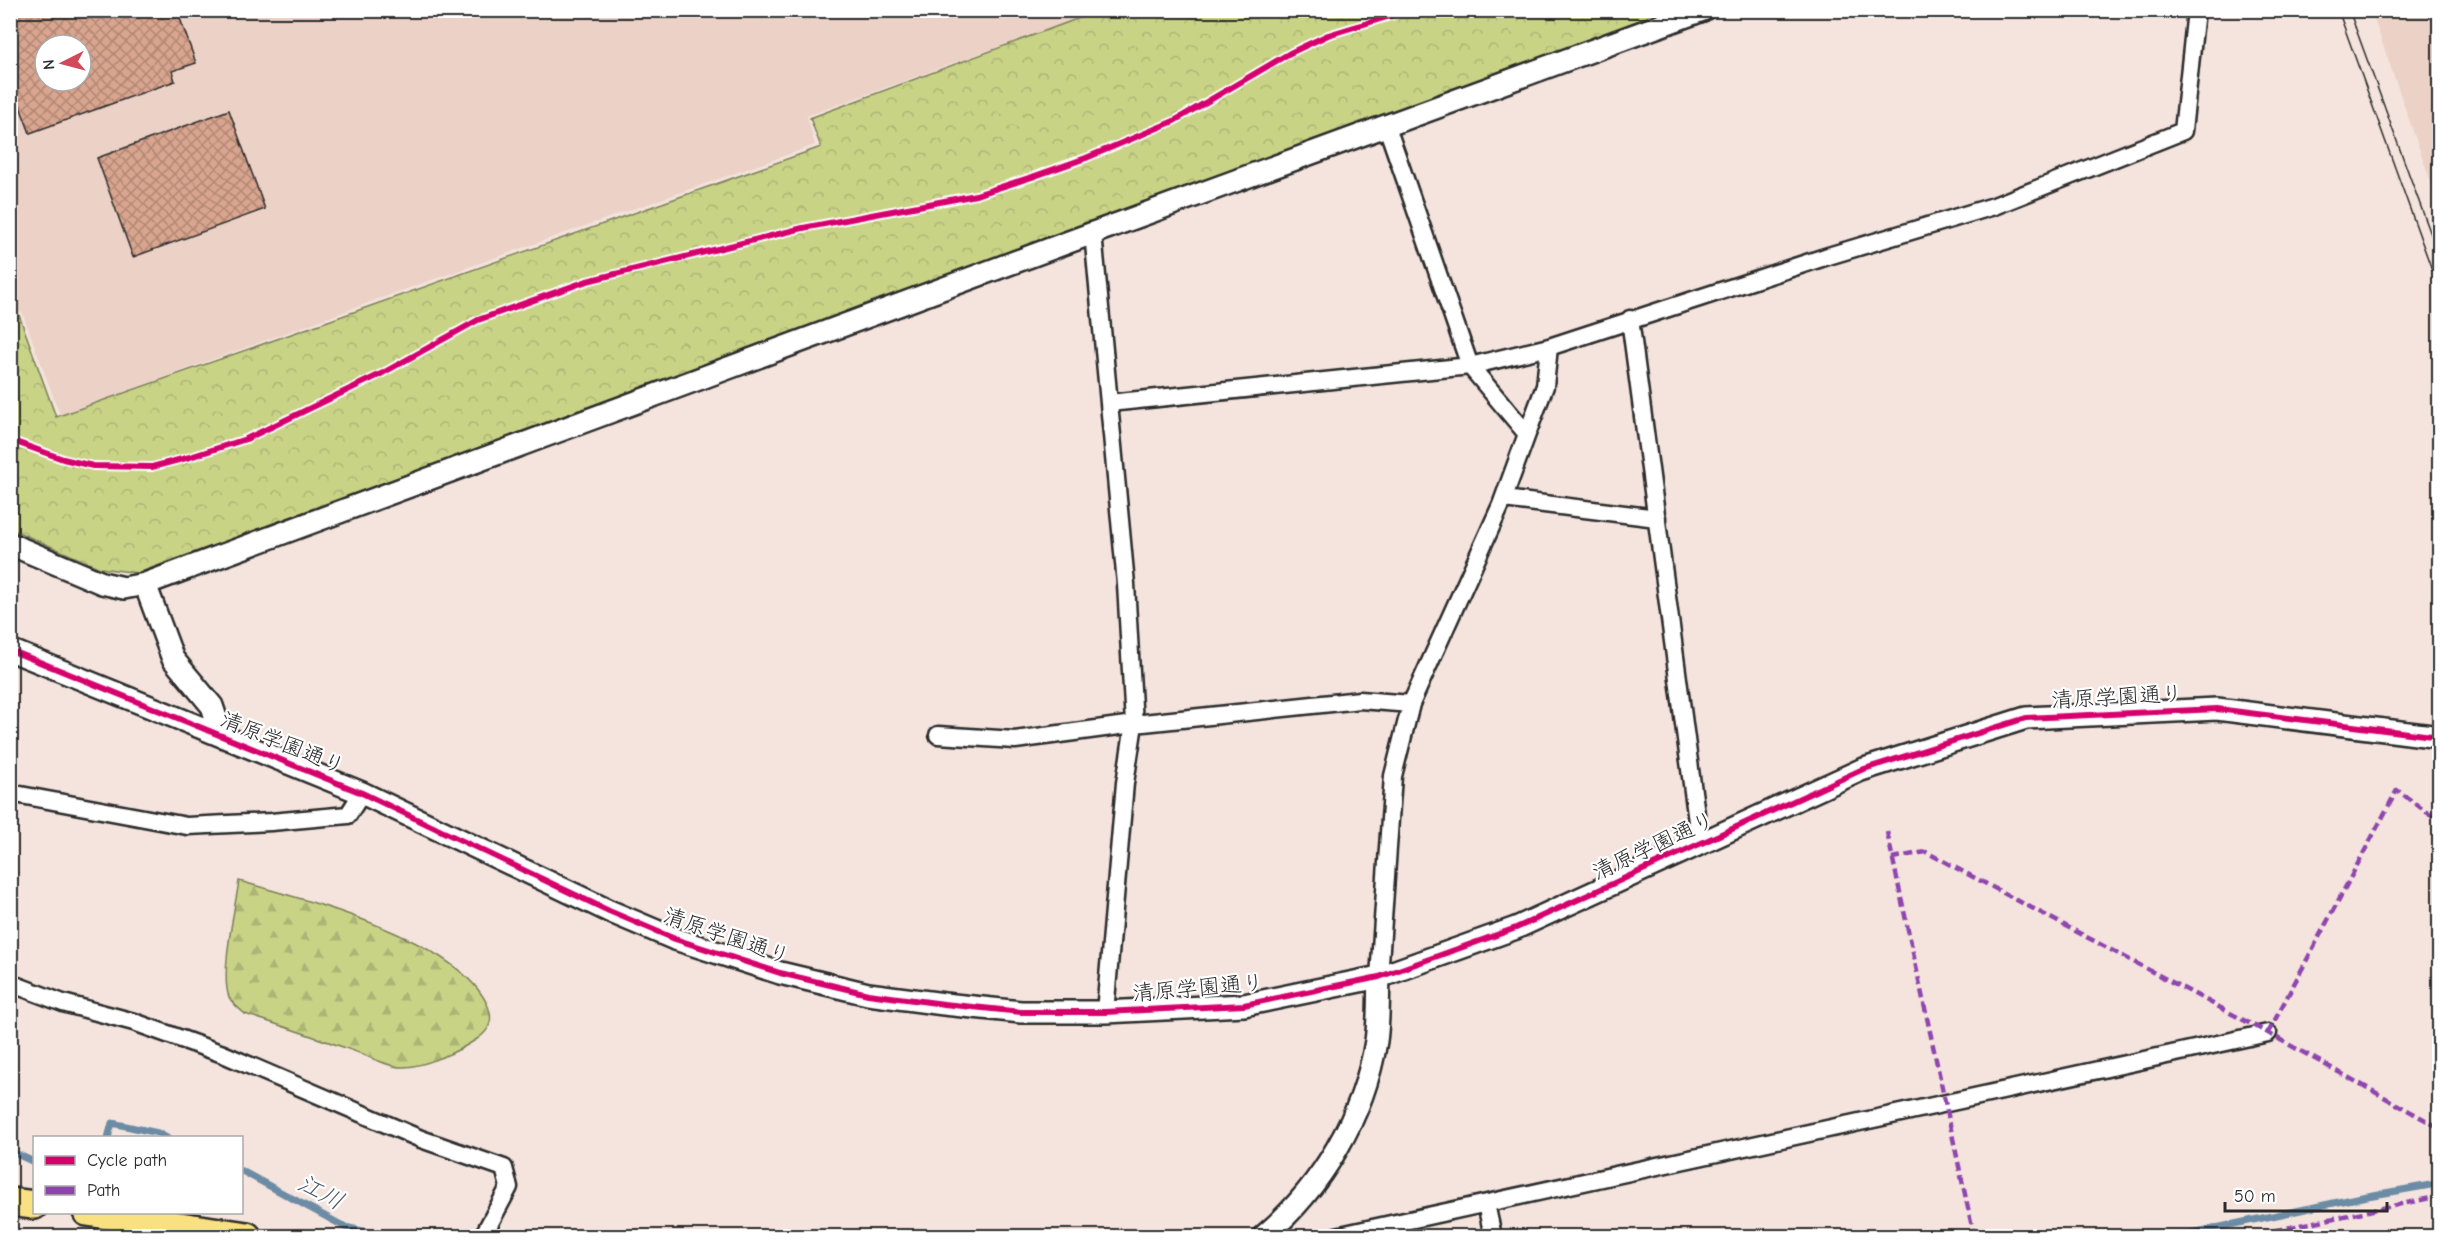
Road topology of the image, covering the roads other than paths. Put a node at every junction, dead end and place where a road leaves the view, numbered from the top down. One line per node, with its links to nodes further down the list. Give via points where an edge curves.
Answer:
1 (1703, 10): 3 (street)
2 (2196, 10): 5 (street, via 2183,131 1994,206)
3 (1387, 127): 4 (street); 7 (street)
4 (1093, 233): 8 (street); 13 (street)
5 (1630, 319): 6 (street); 11 (street)
6 (1549, 347): 7 (street); 9 (street, via 1545,386)
7 (1470, 366): 8 (street); 9 (street)
8 (1109, 403): 16 (street)
9 (1527, 434): 10 (street)
10 (1503, 499): 11 (street); 15 (street)
11 (1657, 518): 22 (street)
12 (10, 544): 13 (street, via 102,583 124,588)
13 (145, 584): 18 (street, via 173,659 212,706)
14 (10, 650): 18 (street, 清原学園通り)
15 (1411, 704): 16 (street, via 1360,700); 23 (street, via 1393,776)
16 (1134, 724): 17 (street, via 1015,740); 25 (street, via 1125,783)
17 (938, 735)
18 (222, 736): 21 (street, 清原学園通り)
19 (2439, 737): 22 (street, 清原学園通り, via 2217,709 2026,718 1861,770)
20 (10, 793): 21 (street, via 187,826 348,815)
21 (362, 793): 25 (street, 清原学園通り, via 620,916 675,939 780,973 868,994 944,1004 1021,1012)
22 (1700, 844): 23 (street, 清原学園通り, via 1516,928)
23 (1378, 977): 25 (street, 清原学園通り, via 1244,1005); 33 (street, via 1376,1041 1362,1095 1338,1147 1310,1189)
24 (10, 983): 32 (street, via 223,1054 411,1134 504,1168 509,1187)
25 (1105, 1012)
26 (2268, 1033): 28 (street)
27 (10, 1202): 29 (highway)
28 (1486, 1204): 34 (street); 35 (street)
29 (33, 1205)
30 (100, 1214): 31 (highway)
31 (247, 1236)
32 (483, 1236)
33 (1264, 1236)
34 (1336, 1236)
35 (1493, 1236)

